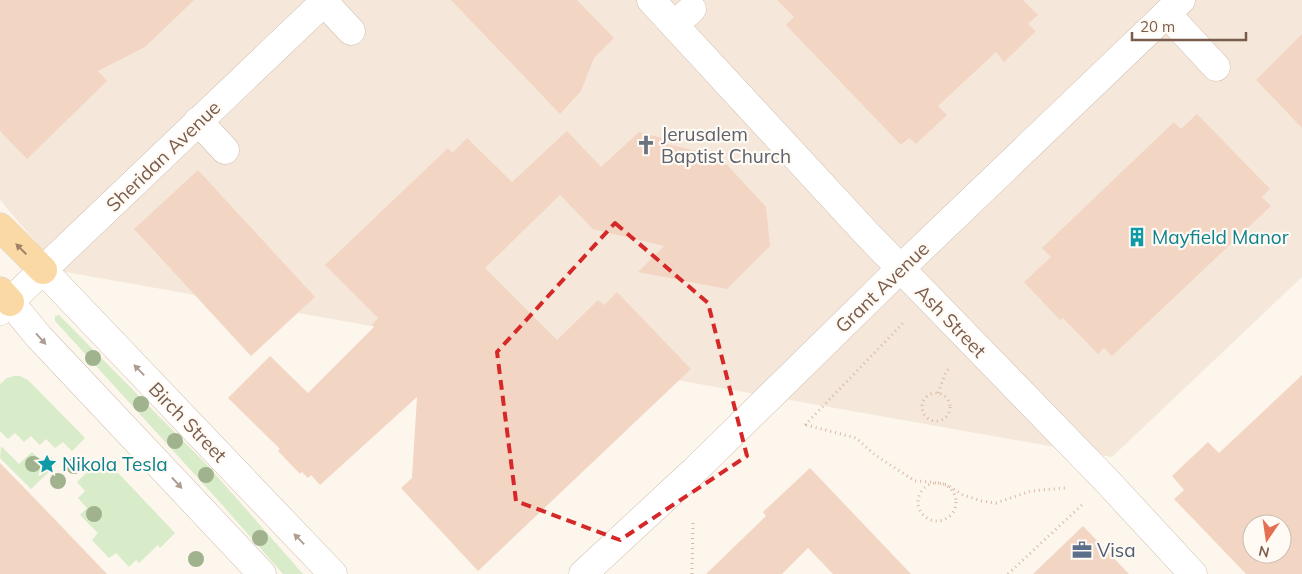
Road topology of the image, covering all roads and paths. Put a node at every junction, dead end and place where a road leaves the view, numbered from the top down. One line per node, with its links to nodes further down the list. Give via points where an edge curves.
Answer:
1 (650, 0): 9 (street, Ash Street, via 683,17)
2 (324, 1): 4 (street); 6 (street, Sheridan Avenue)
3 (1174, 7): 5 (street); 9 (street, Grant Avenue)
4 (351, 31)
5 (1216, 67)
6 (198, 121): 7 (street); 10 (street, Sheridan Avenue)
7 (225, 150)
8 (0, 228): 10 (main road, one-way to 8)
9 (900, 269): 15 (street, Grant Avenue); 17 (street, Ash Street)
10 (43, 270): 11 (street, Sheridan Avenue); 19 (street, Birch Street, one-way to 10)
11 (3, 302): 18 (street, one-way to 18)
12 (907, 319): 16 (path, via 805,425 856,438 875,455 915,481)
13 (952, 366): 14 (path, via 946,372)
14 (938, 393): 14 (path, via 926,397 922,405 927,417 935,420 947,415 950,406)
15 (694, 471): 20 (street, Grant Avenue); 21 (path)
16 (947, 485): 16 (path, via 956,500 954,513 944,520 925,518 918,507 919,494 928,485); 17 (path, via 963,495 996,503 1031,491 1076,487)
17 (1098, 490): 22 (path); 23 (street, Ash Street)
18 (262, 574)
19 (333, 574)
20 (583, 574)
21 (692, 574)
22 (1008, 574)
23 (1193, 574)

